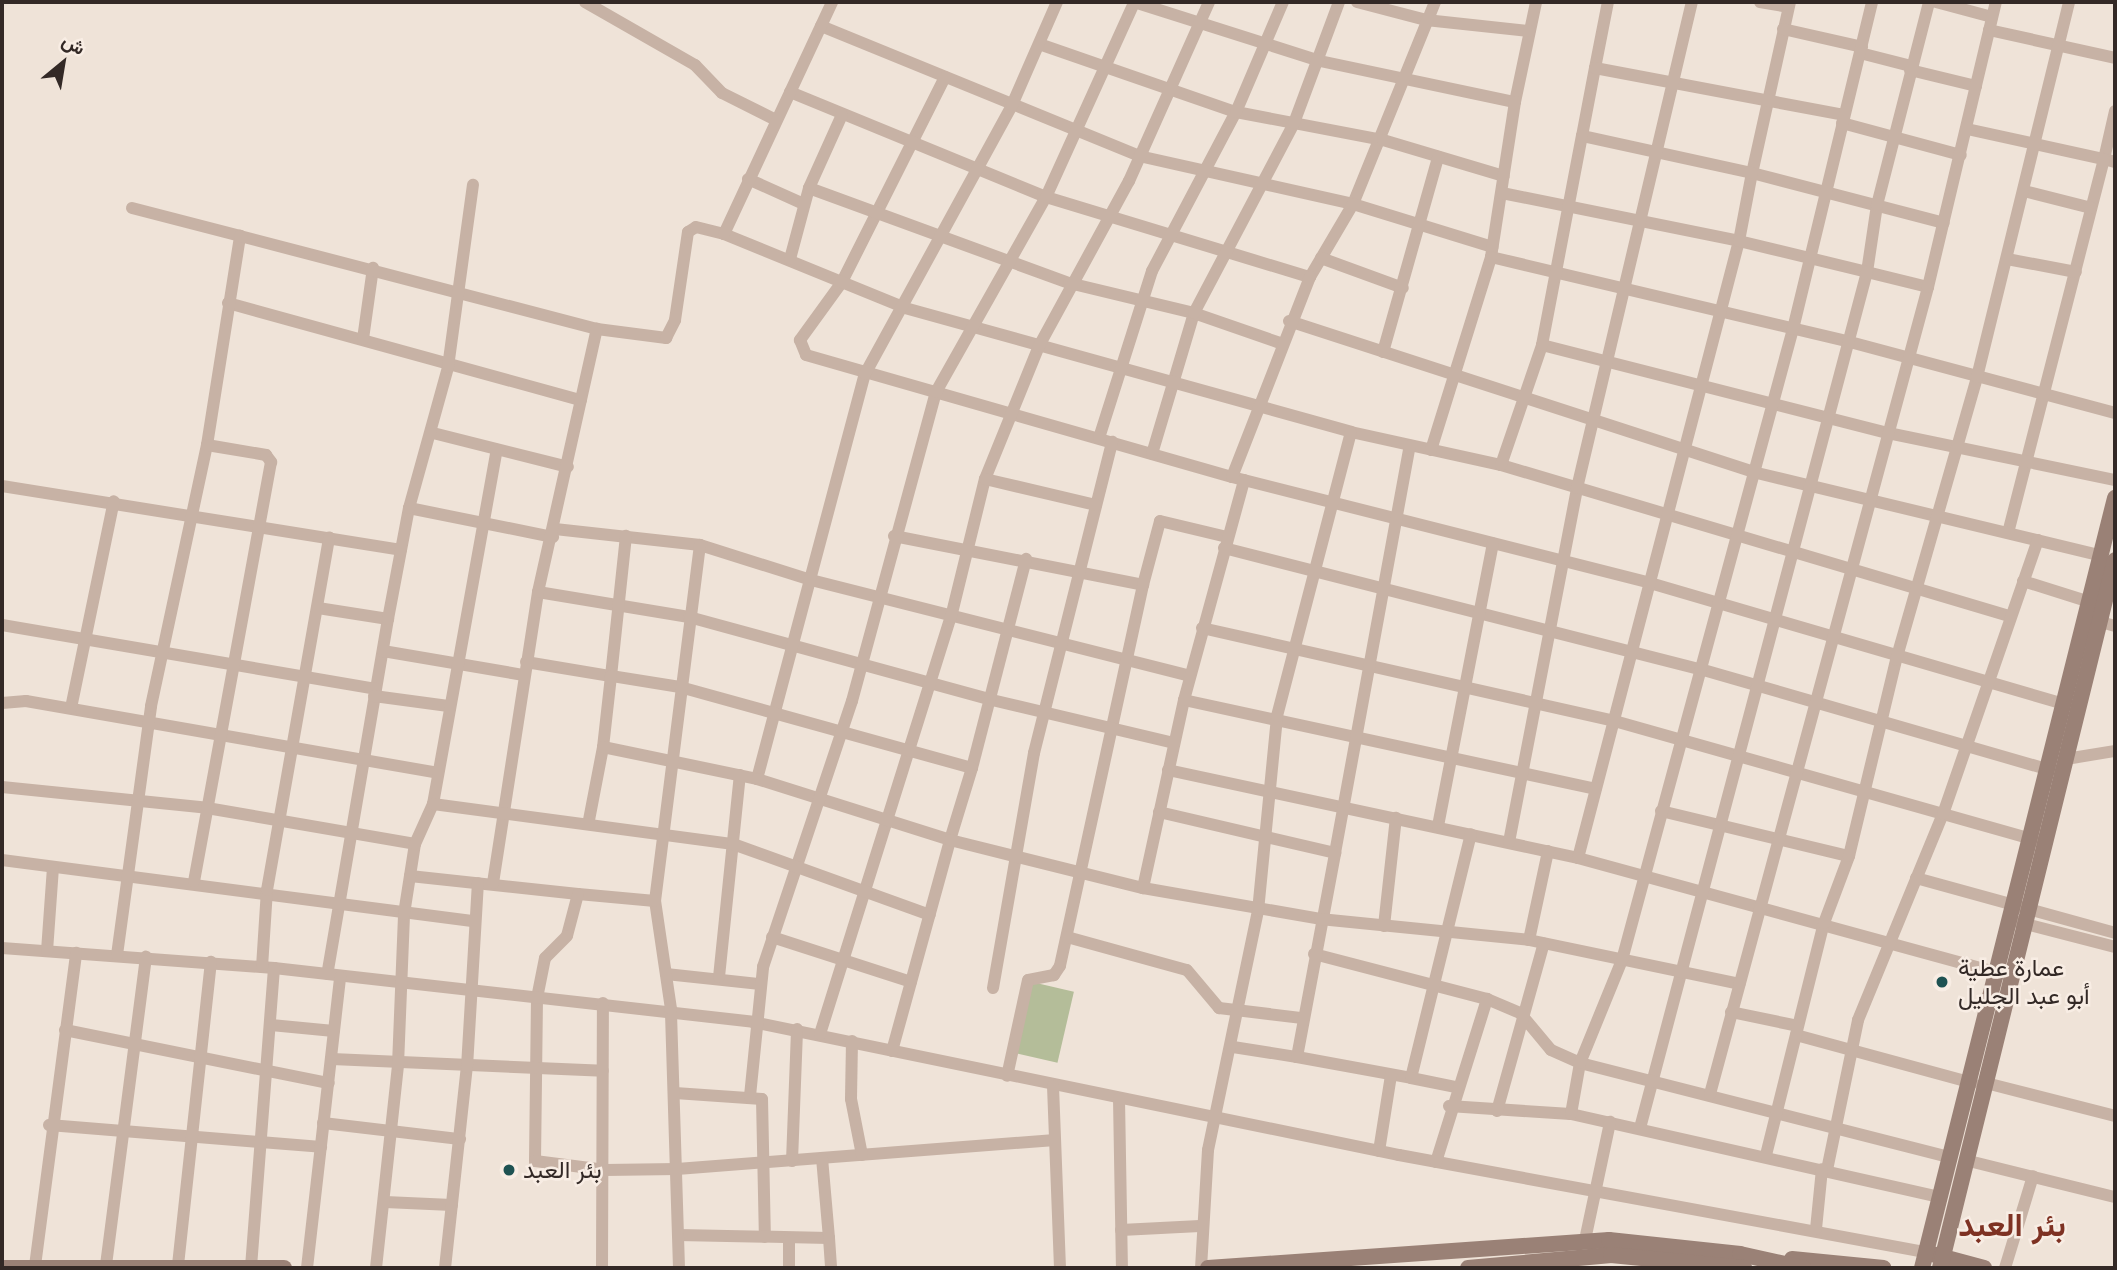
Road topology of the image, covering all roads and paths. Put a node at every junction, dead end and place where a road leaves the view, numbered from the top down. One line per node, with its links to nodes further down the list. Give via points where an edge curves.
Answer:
1 (585, 2): 49 (street, via 695,65 722,93)
2 (832, 2): 22 (street)
3 (1057, 2): 27 (street)
4 (1134, 2): 23 (street); 33 (street)
5 (1209, 2): 23 (street)
6 (1283, 2): 28 (street)
7 (1339, 2): 32 (street)
8 (1357, 2): 21 (street)
9 (1435, 2): 21 (street)
10 (1536, 2): 26 (street)
11 (1608, 2): 34 (street)
12 (1692, 2): 38 (street)
13 (1760, 2): 19 (street)
14 (1872, 2): 30 (street)
15 (1929, 2): 35 (street)
16 (1936, 2): 20 (street)
17 (1996, 2): 20 (street)
18 (2069, 2): 29 (street)
19 (1789, 4): 24 (street)
20 (1992, 17): 25 (street)
21 (1426, 20): 26 (street); 37 (street)
22 (821, 26): 36 (street); 41 (street)
23 (1198, 26): 28 (street); 40 (street)
24 (1783, 29): 30 (street); 42 (street)
25 (1989, 30): 29 (street); 39 (street)
26 (1529, 31): 43 (street)
27 (1042, 45): 33 (street); 44 (street)
28 (1266, 46): 32 (street); 46 (street)
29 (2059, 46): 31 (street); 57 (street)
30 (1861, 50): 35 (street); 48 (street)
31 (2115, 58)
32 (1320, 61): 37 (street); 50 (street)
33 (1107, 68): 40 (street); 52 (street)
34 (1595, 68): 38 (street); 53 (street)
35 (1911, 68): 39 (street); 54 (street)
36 (945, 77): 44 (street); 56 (street)
37 (1404, 80): 43 (street); 55 (street)
38 (1674, 81): 42 (street); 58 (street)
39 (1976, 86): 51 (street)
40 (1169, 90): 46 (street); 60 (street)
41 (790, 92): 47 (street); 49 (street)
42 (1766, 98): 48 (street); 64 (street)
43 (1515, 102): 66 (street)
44 (1012, 105): 52 (street); 63 (street)
45 (2115, 111): 62 (street)
46 (1236, 112): 50 (street); 65 (street)
47 (842, 115): 56 (street); 70 (street)
48 (1843, 119): 54 (street); 71 (street)
49 (776, 120): 67 (street)
50 (1294, 123): 55 (street); 69 (street)
51 (1967, 129): 57 (street); 59 (street)
52 (1078, 132): 60 (street); 74 (street)
53 (1581, 136): 58 (street); 78 (street)
54 (1894, 136): 59 (street); 77 (street)
55 (1383, 140): 61 (street); 76 (street)
56 (908, 143): 63 (street); 81 (street)
57 (2035, 143): 62 (street); 72 (street)
58 (1657, 152): 64 (street); 83 (street)
59 (1961, 155): 84 (street)
60 (1139, 156): 65 (street); 82 (street)
61 (1438, 157): 66 (street); 85 (street)
62 (2110, 161): 80 (street)
63 (978, 169): 74 (street); 89 (street)
64 (1752, 173): 71 (street); 90 (street)
65 (1204, 175): 69 (street); 88 (street)
66 (1504, 176): 73 (street)
67 (748, 179): 75 (street); 86 (street)
68 (473, 185): 108 (street)
69 (1260, 186): 76 (street); 92 (street)
70 (809, 188): 75 (street); 81 (street)
71 (1825, 191): 77 (street); 95 (street)
72 (2024, 191): 80 (street); 96 (street)
73 (1502, 193): 78 (street); 91 (street)
74 (1046, 197): 82 (street); 97 (street)
75 (804, 204): 94 (street)
76 (1353, 204): 85 (street); 93 (street)
77 (1877, 205): 84 (street); 99 (street)
78 (1571, 207): 83 (street); 101 (street)
79 (132, 208): 87 (street)
80 (2091, 208): 100 (street)
81 (874, 212): 89 (street); 103 (street)
82 (1108, 217): 88 (street); 104 (street)
83 (1643, 221): 90 (street); 107 (street)
84 (1944, 223): 105 (street)
85 (1420, 225): 91 (street); 106 (street)
86 (724, 234): 94 (street); 116 (street, via 701,228 688,232 675,320 666,338)
87 (240, 236): 98 (street); 110 (street)
88 (1168, 236): 92 (street); 109 (street)
89 (940, 237): 97 (street); 111 (street)
90 (1739, 241): 95 (street); 113 (street)
91 (1492, 252): 101 (street); 129 (street)
92 (1224, 253): 102 (street); 112 (street)
93 (1321, 258): 102 (street); 106 (street)
94 (790, 259): 103 (street)
95 (1810, 259): 99 (street); 117 (street)
96 (2007, 259): 100 (street); 130 (street)
97 (1005, 261): 104 (street); 115 (street)
98 (373, 268): 108 (street); 118 (street)
99 (1867, 272): 105 (street); 119 (street)
100 (2076, 272): 134 (street)
101 (1555, 276): 107 (street); 122 (street)
102 (1310, 278): 114 (street)
103 (842, 282): 111 (street); 128 (street, via 798,347 814,359)
104 (1069, 283): 109 (street); 121 (street)
105 (1928, 286): 124 (street)
106 (1403, 288): 123 (street)
107 (1629, 291): 113 (street); 125 (street)
108 (456, 294): 116 (street); 127 (street)
109 (1140, 301): 112 (street); 126 (street)
110 (228, 303): 118 (street); 147 (street)
111 (905, 308): 115 (street); 128 (street)
112 (1194, 313): 120 (street); 131 (street)
113 (1723, 313): 117 (street); 132 (street)
114 (1289, 321): 120 (street); 123 (street)
115 (970, 327): 121 (street); 133 (street)
116 (597, 329): 136 (street)
117 (1793, 329): 119 (street); 137 (street)
118 (363, 339): 127 (street)
119 (1850, 342): 124 (street); 141 (street)
120 (1280, 343): 138 (street)
121 (1039, 345): 126 (street); 139 (street)
122 (1542, 345): 125 (street); 135 (street)
123 (1383, 352): 129 (street)
124 (1908, 357): 130 (street); 145 (street)
125 (1610, 363): 132 (street); 142 (street)
126 (1119, 365): 131 (street); 146 (street)
127 (448, 367): 136 (street); 144 (street)
128 (865, 374): 133 (street); 195 (street)
129 (1453, 375): 135 (street); 151 (street)
130 (1977, 377): 134 (street); 149 (street)
131 (1174, 380): 138 (street); 153 (street)
132 (1702, 385): 137 (street); 152 (street)
133 (936, 392): 139 (street); 179 (street)
134 (2044, 394): 140 (street); 154 (street)
135 (1526, 398): 142 (street); 155 (street)
136 (582, 400): 156 (street)
137 (1771, 404): 141 (street); 157 (street)
138 (1259, 405): 143 (street); 158 (street)
139 (1013, 412): 146 (street); 159 (street)
140 (2115, 413)
141 (1831, 417): 145 (street); 163 (street)
142 (1596, 421): 152 (street); 162 (street)
143 (1351, 432): 148 (street); 167 (street)
144 (433, 433): 150 (street); 169 (street)
145 (1888, 433): 149 (street); 166 (street)
146 (1106, 440): 153 (street); 168 (street)
147 (207, 445): 170 (street); 175 (street, via 270,459)
148 (1410, 446): 151 (street); 173 (street)
149 (1958, 446): 154 (street); 171 (street)
150 (497, 450): 156 (street); 174 (street)
151 (1431, 450): 155 (street)
152 (1685, 451): 157 (street); 172 (street)
153 (1152, 454): 158 (street)
154 (2026, 462): 160 (street); 176 (street)
155 (1501, 465): 162 (street)
156 (568, 467): 177 (street)
157 (1753, 472): 163 (street); 181 (street)
158 (1238, 479): 167 (street); 183 (street)
159 (985, 480): 168 (street); 186 (street)
160 (2115, 480)
161 (2, 486): 165 (street)
162 (1577, 488): 172 (street); 190 (street)
163 (1810, 488): 166 (street); 188 (street)
164 (2115, 498): 191 (main road)
165 (114, 501): 170 (street); 217 (street)
166 (1870, 501): 171 (street); 194 (street)
167 (1331, 503): 173 (street); 193 (street)
168 (1096, 505): 192 (street)
169 (409, 508): 174 (street); 187 (street)
170 (194, 513): 175 (street); 224 (street)
171 (1938, 515): 176 (street); 201 (street)
172 (1667, 517): 181 (street); 197 (street)
173 (1392, 520): 184 (street); 199 (street)
174 (482, 523): 177 (street); 227 (street)
175 (261, 526): 180 (street); 229 (street)
176 (2008, 532): 182 (street)
177 (554, 533): 178 (street); 200 (street)
178 (626, 536): 185 (street); 203 (street)
179 (894, 536): 186 (street); 202 (street)
180 (328, 537): 187 (street); 205 (street)
181 (1735, 538): 188 (street); 204 (street)
182 (2038, 540): 191 (street); 196 (street)
183 (1225, 542): 193 (street); 198 (street, via 1160,521); 214 (street)
184 (1493, 543): 190 (street); 206 (street)
185 (700, 545): 195 (street); 208 (street)
186 (967, 546): 189 (street); 209 (street)
187 (401, 550): 211 (street)
188 (1792, 555): 194 (street); 212 (street)
189 (1026, 559): 192 (street); 215 (street)
190 (1564, 561): 197 (street); 216 (street)
191 (2111, 564): 210 (main road); 210 (main road)
192 (1080, 572): 198 (street); 219 (street)
193 (1315, 572): 199 (street); 221 (street)
194 (1851, 572): 201 (street); 218 (street)
195 (811, 580): 202 (street); 220 (street)
196 (2023, 581): 207 (street); 210 (street)
197 (1650, 583): 204 (street); 223 (street)
198 (1143, 585): 225 (street)
199 (1383, 589): 206 (street); 231 (street)
200 (538, 592): 203 (street); 228 (street)
201 (1915, 592): 207 (street); 226 (street)
202 (881, 599): 209 (street); 230 (street)
203 (618, 603): 208 (street); 235 (street)
204 (1718, 604): 212 (street); 232 (street)
205 (318, 608): 211 (street); 233 (street)
206 (1481, 616): 216 (street); 240 (street)
207 (2010, 616): 237 (street)
208 (689, 617): 220 (street); 239 (street)
209 (951, 617): 215 (street); 238 (street)
210 (2098, 617): 248 (main road); 270 (main road)
211 (388, 619): 222 (street)
212 (1775, 621): 218 (street); 241 (street)
213 (2, 625): 217 (street)
214 (1202, 628): 221 (street); 236 (street)
215 (1011, 630): 219 (street); 244 (street)
216 (1552, 631): 223 (street); 245 (street)
217 (82, 638): 224 (street); 250 (street)
218 (1832, 639): 226 (street); 247 (street)
219 (1061, 643): 225 (street); 252 (street)
220 (793, 645): 230 (street); 251 (street)
221 (1297, 649): 231 (street); 253 (street)
222 (383, 651): 227 (street); 242 (street)
223 (1628, 651): 232 (street); 254 (street)
224 (163, 652): 229 (street); 255 (street)
225 (1125, 659): 236 (street); 257 (street)
226 (1896, 660): 237 (street); 256 (street)
227 (455, 662): 234 (street); 249 (street)
228 (526, 662): 234 (street); 235 (street)
229 (234, 663): 233 (street); 260 (street)
230 (863, 663): 238 (street); 258 (street)
231 (1371, 663): 240 (street); 259 (street)
232 (1700, 668): 241 (street); 261 (street)
233 (306, 675): 242 (street); 265 (street)
234 (524, 675): 290 (street)
235 (611, 676): 239 (street); 263 (street)
236 (1190, 676): 243 (street)
237 (1984, 683): 248 (street); 264 (street)
238 (930, 684): 244 (street); 267 (street)
239 (680, 687): 251 (street); 271 (street)
240 (1467, 687): 245 (street); 268 (street)
241 (1757, 688): 247 (street); 269 (street)
242 (375, 692): 249 (street); 272 (street)
243 (1184, 699): 253 (street); 262 (street)
244 (992, 700): 252 (street); 273 (street)
245 (1537, 702): 254 (street); 276 (street)
246 (2, 703): 250 (street, via 11,699)
247 (1815, 703): 256 (street); 277 (street)
248 (2066, 705): 275 (main road)
249 (448, 706): 278 (street)
250 (71, 708): 255 (street)
251 (773, 711): 258 (street); 280 (street)
252 (1044, 712): 257 (street); 312 (street)
253 (1277, 716): 259 (street); 284 (street)
254 (1611, 720): 261 (street); 282 (street)
255 (149, 721): 260 (street); 285 (street)
256 (1882, 723): 264 (street); 283 (street)
257 (1110, 729): 262 (street); 318 (street)
258 (841, 733): 267 (street); 286 (street)
259 (1358, 735): 268 (street); 289 (street)
260 (220, 737): 265 (street); 288 (street)
261 (1682, 739): 269 (street); 291 (street)
262 (1174, 743): 274 (street)
263 (603, 747): 271 (street); 295 (street)
264 (1963, 747): 275 (street); 293 (street)
265 (295, 751): 272 (street); 296 (street)
266 (2115, 751): 270 (street)
267 (910, 752): 273 (street); 297 (street)
268 (1453, 756): 276 (street); 299 (street)
269 (1738, 756): 277 (street); 298 (street)
270 (2066, 759): 337 (main road)
271 (671, 760): 279 (street); 300 (street)
272 (362, 763): 278 (street); 301 (street)
273 (972, 768): 306 (street)
274 (1168, 770): 284 (street); 292 (street)
275 (2051, 770): 305 (main road)
276 (1522, 771): 282 (street); 307 (street)
277 (1797, 772): 283 (street); 304 (street)
278 (437, 773): 287 (street)
279 (740, 775): 280 (street); 309 (street)
280 (757, 779): 286 (street)
281 (2, 787): 285 (street)
282 (1595, 789): 314 (street)
283 (1866, 790): 293 (street); 313 (street)
284 (1266, 792): 289 (street); 303 (street)
285 (136, 799): 288 (street); 319 (street)
286 (818, 800): 297 (street); 317 (street)
287 (433, 804): 290 (street); 308 (street)
288 (207, 808): 296 (street); 323 (street)
289 (1346, 808): 294 (street); 311 (street)
290 (501, 811): 295 (street); 325 (street)
291 (1661, 811): 298 (street); 321 (street)
292 (1159, 812): 303 (street); 326 (street)
293 (1943, 814): 305 (street); 322 (street)
294 (1396, 818): 299 (street); 341 (street)
295 (589, 820): 300 (street)
296 (281, 821): 301 (street); 327 (street)
297 (887, 822): 306 (street); 329 (street)
298 (1721, 823): 304 (street); 328 (street)
299 (1438, 826): 302 (street)
300 (661, 829): 309 (street); 332 (street)
301 (349, 833): 308 (street); 331 (street)
302 (1471, 834): 307 (street); 342 (street)
303 (1264, 836): 311 (street); 334 (street)
304 (1782, 837): 313 (street); 333 (street)
305 (2034, 840): 337 (main road)
306 (950, 841): 312 (street); 336 (street)
307 (1509, 842): 310 (street)
308 (415, 844): 320 (street)
309 (733, 844): 317 (street); 365 (street)
310 (1548, 851): 314 (street); 346 (street)
311 (1335, 853): 338 (street)
312 (1014, 856): 318 (street); 371 (street)
313 (1849, 856): 340 (street)
314 (1578, 858): 321 (street)
315 (2, 860): 316 (street)
316 (53, 867): 319 (street); 351 (street)
317 (796, 867): 329 (street); 344 (street)
318 (1080, 874): 326 (street); 345 (street)
319 (124, 875): 323 (street); 354 (street)
320 (410, 876): 324 (street); 335 (street)
321 (1642, 877): 328 (street); 357 (street)
322 (1916, 878): 337 (street); 348 (street)
323 (194, 881): 327 (street)
324 (478, 883): 325 (street); 339 (street)
325 (493, 883): 330 (street)
326 (1143, 888): 334 (street)
327 (267, 890): 331 (street); 359 (street)
328 (1703, 892): 333 (street); 360 (street)
329 (863, 893): 336 (street); 356 (street)
330 (578, 894): 332 (street); 373 (street, via 567,936 542,964)
331 (338, 901): 335 (street); 361 (street)
332 (656, 901): 362 (street)
333 (1761, 908): 340 (street); 370 (street)
334 (1258, 911): 338 (street); 377 (street)
335 (404, 914): 339 (street); 367 (street)
336 (930, 915): 366 (street)
337 (2022, 916): 343 (street); 349 (street); 363 (main road); 407 (main road)
338 (1320, 919): 341 (street); 353 (street)
339 (474, 921): 372 (street)
340 (1824, 923): 348 (street); 385 (street)
341 (1384, 926): 342 (street)
342 (1451, 933): 346 (street); 369 (street)
343 (2115, 933)
344 (772, 937): 356 (street); 368 (street)
345 (1067, 937): 377 (street, via 1187,970 1200,978 1214,1006); 403 (street, via 1057,973 1028,980)
346 (1529, 940): 347 (street)
347 (1544, 943): 357 (street); 379 (street)
348 (1891, 943): 363 (street); 391 (street)
349 (2115, 947)
350 (2, 948): 351 (street)
351 (47, 951): 352 (street)
352 (76, 953): 354 (street); 384 (street)
353 (1314, 954): 369 (street); 380 (street)
354 (117, 955): 355 (street)
355 (146, 957): 358 (street); 389 (street)
356 (840, 960): 366 (street); 387 (street)
357 (1622, 960): 360 (street); 396 (street)
358 (211, 962): 359 (street); 394 (street)
359 (268, 967): 361 (street); 382 (street)
360 (1681, 973): 370 (street); 405 (street)
361 (327, 974): 364 (street)
362 (666, 974): 365 (street); 376 (street)
363 (2001, 974): 407 (main road)
364 (341, 977): 367 (street); 386 (street)
365 (719, 977): 368 (street)
366 (911, 982): 392 (street)
367 (400, 984): 372 (street); 397 (street)
368 (760, 984): 381 (street)
369 (1438, 984): 374 (street); 404 (street)
370 (1739, 984): 378 (street)
371 (993, 988)
372 (467, 991): 373 (street); 398 (street)
373 (537, 998): 375 (street); 399 (street)
374 (1487, 999): 379 (street); 409 (street)
375 (603, 1003): 376 (street); 401 (street)
376 (671, 1009): 381 (street); 410 (street)
377 (1241, 1009): 380 (street); 390 (street)
378 (1731, 1012): 385 (street); 411 (street)
379 (1520, 1013): 396 (street, via 1551,1050); 416 (street)
380 (1302, 1018): 393 (street)
381 (753, 1022): 383 (street); 412 (street)
382 (271, 1025): 386 (street); 400 (street)
383 (797, 1029): 387 (street); 437 (street)
384 (65, 1030): 389 (street); 422 (street)
385 (1797, 1030): 391 (street); 415 (street)
386 (334, 1031): 395 (street)
387 (820, 1034): 388 (street)
388 (852, 1041): 392 (street); 433 (street, via 851,1099)
389 (135, 1042): 394 (street); 426 (street)
390 (1233, 1047): 393 (street); 419 (street)
391 (1853, 1048): 407 (street); 423 (street)
392 (892, 1051): 403 (street)
393 (1297, 1057): 402 (street)
394 (199, 1058): 400 (street); 427 (street)
395 (332, 1059): 397 (street); 406 (street)
396 (1580, 1063): 405 (street); 417 (street)
397 (398, 1065): 398 (street); 425 (street)
398 (467, 1067): 399 (street); 428 (street)
399 (538, 1069): 401 (street); 442 (street, via 533,1158)
400 (267, 1071): 406 (street); 430 (street)
401 (603, 1071): 442 (street)
402 (1391, 1074): 404 (street); 432 (street)
403 (1007, 1076): 408 (street)
404 (1411, 1078): 409 (street)
405 (1653, 1081): 411 (street); 424 (street)
406 (329, 1083): 421 (street)
407 (1979, 1083): 418 (street); 436 (main road)
408 (1054, 1086): 413 (street); 429 (street)
409 (1456, 1087): 414 (street)
410 (675, 1093): 412 (street); 440 (street)
411 (1710, 1094): 415 (street)
412 (750, 1096): 439 (street, via 763,1101)
413 (1119, 1099): 419 (street); 451 (street)
414 (1449, 1106): 416 (street); 438 (street)
415 (1777, 1110): 423 (street); 434 (street)
416 (1497, 1111): 417 (street)
417 (1571, 1114): 420 (street)
418 (2115, 1116)
419 (1214, 1118): 432 (street); 449 (street)
420 (1610, 1122): 424 (street); 444 (street)
421 (323, 1123): 425 (street); 431 (street)
422 (49, 1125): 426 (street); 464 (street)
423 (1834, 1125): 436 (street); 441 (street)
424 (1640, 1128): 434 (street)
425 (393, 1129): 428 (street); 447 (street)
426 (122, 1132): 427 (street); 462 (street)
427 (190, 1138): 430 (street); 463 (street)
428 (460, 1139): 448 (street)
429 (1052, 1140): 433 (street); 477 (street)
430 (260, 1141): 431 (street); 466 (street)
431 (321, 1147): 470 (street)
432 (1379, 1151): 438 (street)
433 (862, 1155): 435 (street)
434 (1766, 1155): 441 (street)
435 (822, 1158): 437 (street); 454 (street)
436 (1957, 1158): 443 (street); 445 (main road); 460 (main road)
437 (792, 1161): 439 (street)
438 (1436, 1162): 444 (street)
439 (762, 1163): 440 (street); 453 (street)
440 (677, 1169): 442 (street); 452 (street)
441 (1824, 1169): 445 (street); 450 (street)
442 (605, 1170): 473 (street)
443 (2033, 1176): 446 (street); 485 (street)
444 (1594, 1191): 450 (street); 456 (street)
445 (1939, 1197): 457 (main road)
446 (2115, 1198)
447 (384, 1202): 448 (street); 471 (street)
448 (453, 1205): 472 (street)
449 (1200, 1226): 451 (street); 479 (street)
450 (1816, 1229): 457 (street)
451 (1121, 1230): 478 (street)
452 (678, 1235): 453 (street); 474 (street)
453 (765, 1237): 455 (street)
454 (829, 1238): 455 (street); 476 (street)
455 (789, 1239): 475 (street)
456 (1585, 1240): 458 (main road); 480 (main road)
457 (1924, 1260): 460 (main road)
458 (1742, 1261): 465 (main road); 482 (main road); 483 (main road)
459 (1624, 1262): 461 (main road); 467 (main road)
460 (1941, 1262): 484 (main road)
461 (1674, 1264): 465 (main road)
462 (106, 1265): 463 (main road); 464 (main road)
463 (178, 1265): 466 (main road)
464 (36, 1266): 468 (main road)
465 (1725, 1266)
466 (251, 1267): 469 (main road)
467 (1508, 1267): 481 (main road)
468 (2, 1268)
469 (284, 1268)
470 (307, 1268)
471 (376, 1268)
472 (445, 1268)
473 (602, 1268)
474 (679, 1268)
475 (789, 1268)
476 (831, 1268)
477 (1060, 1268)
478 (1122, 1268)
479 (1201, 1268)
480 (1208, 1268)
481 (1468, 1268)
482 (1803, 1268)
483 (1884, 1268)
484 (1984, 1268)
485 (2005, 1268)

